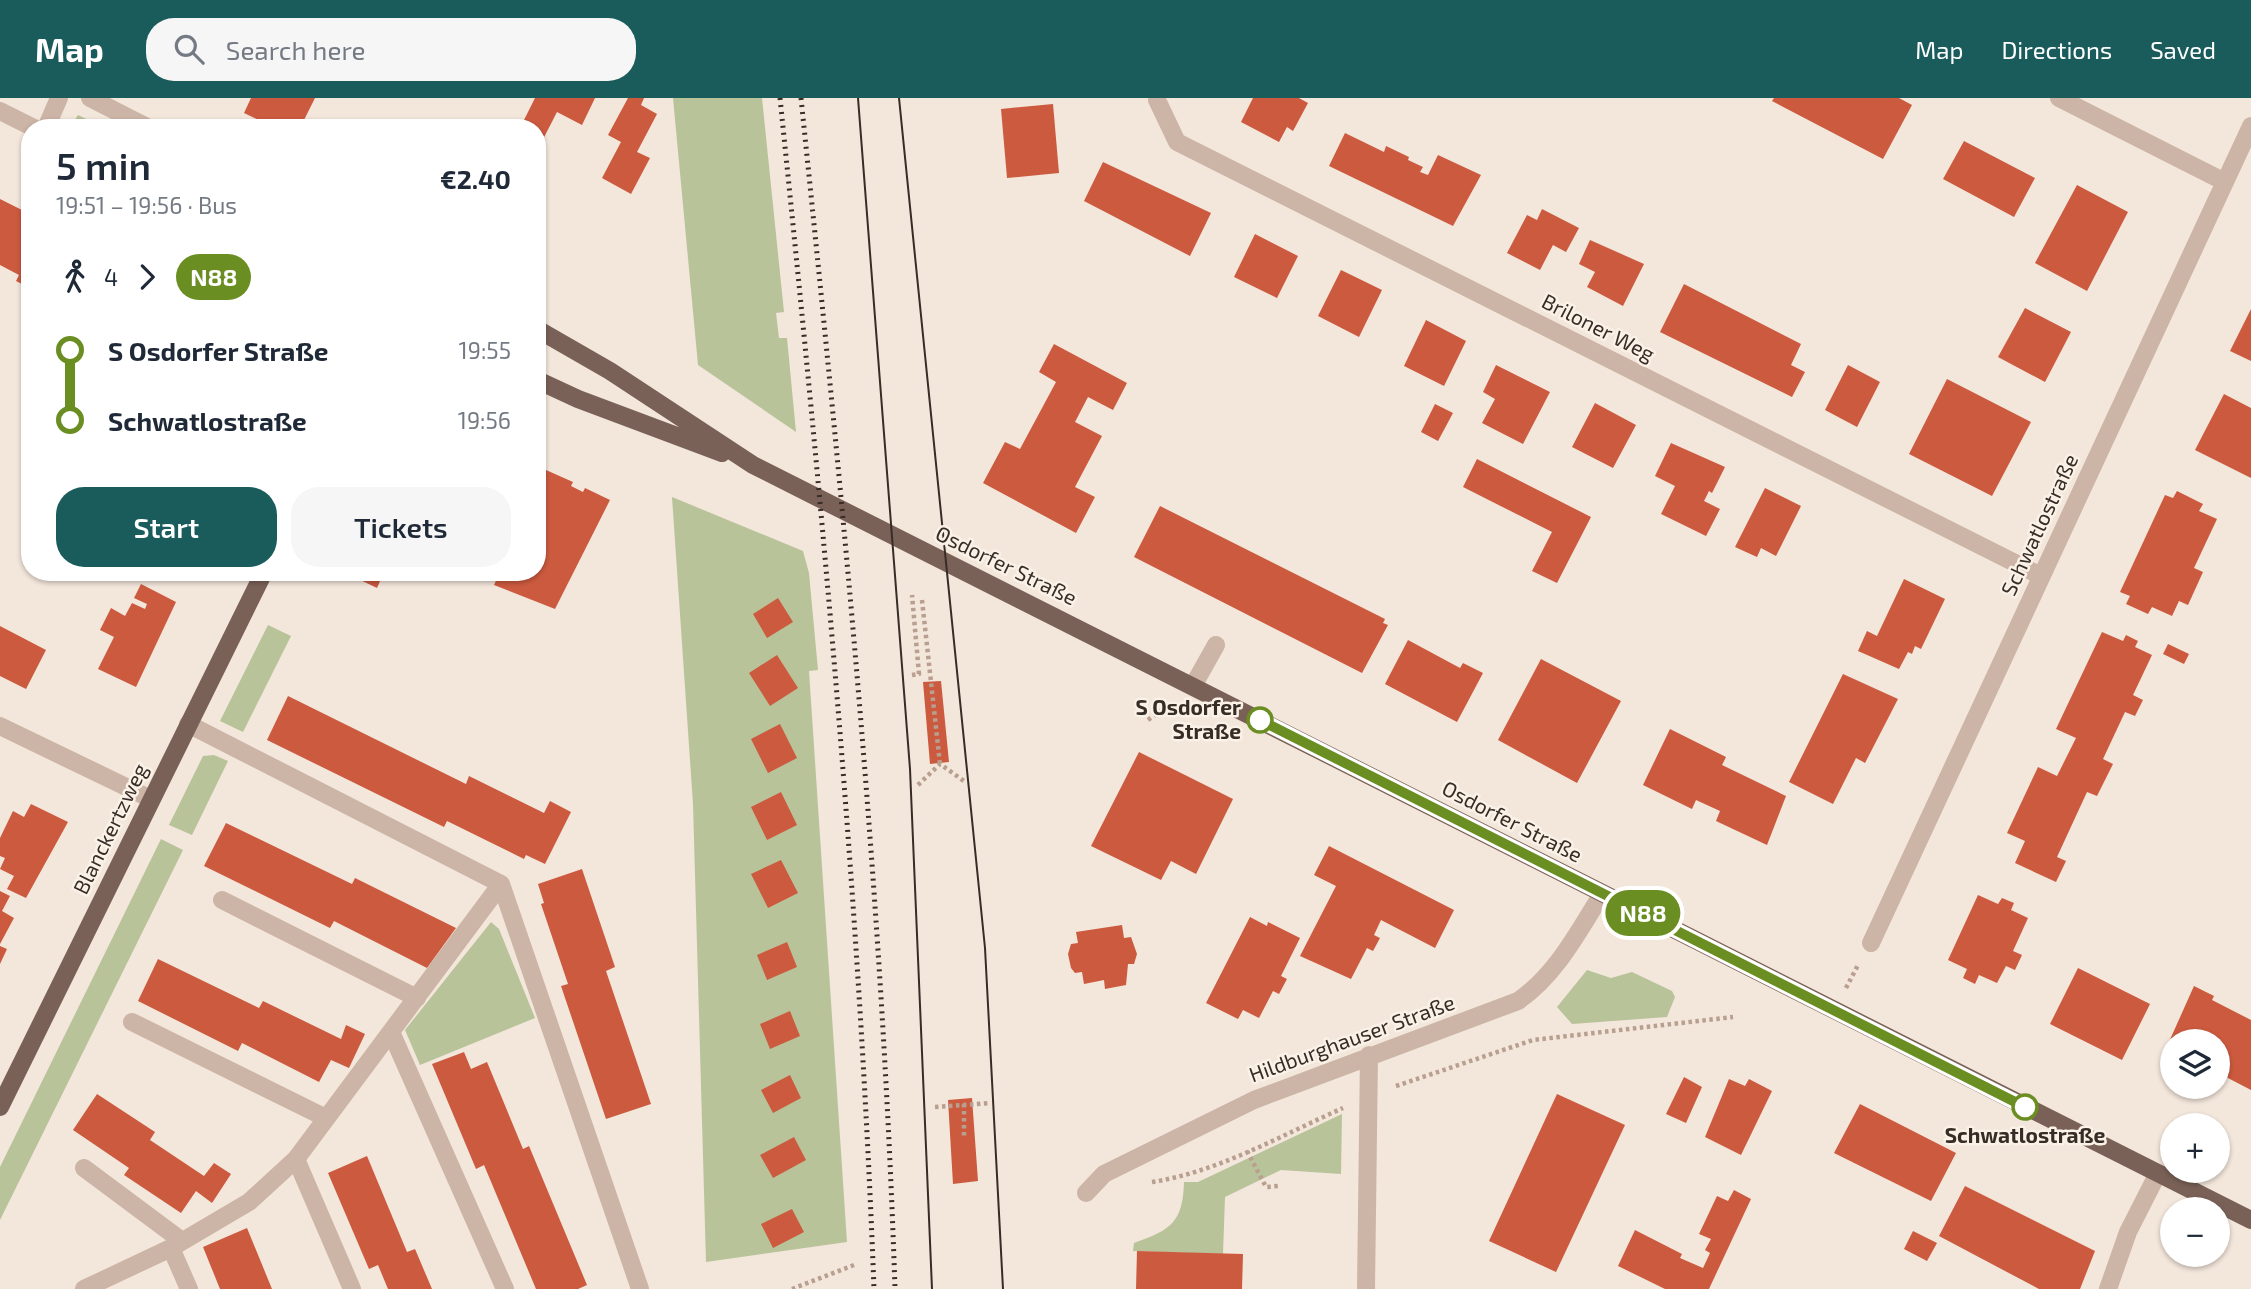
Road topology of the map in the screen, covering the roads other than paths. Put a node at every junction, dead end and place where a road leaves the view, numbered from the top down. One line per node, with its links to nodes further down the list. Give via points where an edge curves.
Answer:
1 (59, 98): 6 (street)
2 (90, 98): 7 (street)
3 (2059, 98): 10 (street)
4 (1157, 100): 14 (street, Briloner Weg, via 1177,142)
5 (0, 111): 8 (street)
6 (50, 119)
7 (131, 119)
8 (21, 122)
9 (2251, 126): 10 (street, Schwatlostraße)
10 (2225, 182): 14 (street, Schwatlostraße)
11 (546, 334): 13 (main road, Osdorfer Straße)
12 (546, 384): 13 (main road, Osdorfer Straße)
13 (752, 465): 17 (main road, Osdorfer Straße)
14 (2041, 576): 24 (street, Schwatlostraße)
15 (260, 581): 18 (main road, Blanckertzweg)
16 (1216, 645): 17 (street)
17 (1193, 686): 22 (main road, Osdorfer Straße)
18 (188, 724): 20 (main road, Blanckertzweg); 21 (street)
19 (0, 726): 20 (street)
20 (151, 799): 29 (main road, Blanckertzweg)
21 (501, 884): 25 (street); 41 (street)
22 (1602, 894): 28 (street, Hildburghauser Straße, via 1558,963 1530,993 1494,1012); 33 (main road, Osdorfer Straße)
23 (222, 900): 25 (street)
24 (1871, 943)
25 (417, 998): 27 (street)
26 (132, 1022): 30 (street)
27 (391, 1032): 30 (street); 40 (street)
28 (1369, 1055): 34 (street, Hildburghauser Straße, via 1202,1124 1104,1174); 42 (street)
29 (0, 1107)
30 (326, 1118): 31 (street)
31 (296, 1159): 36 (street, via 249,1202); 39 (street)
32 (84, 1168): 36 (street)
33 (2157, 1175): 35 (main road, Osdorfer Straße); 43 (street)
34 (1086, 1193)
35 (2251, 1220)
36 (177, 1245): 37 (street); 38 (street)
37 (84, 1289)
38 (189, 1289)
39 (352, 1289)
40 (505, 1289)
41 (640, 1289)
42 (1366, 1289)
43 (2108, 1289)

